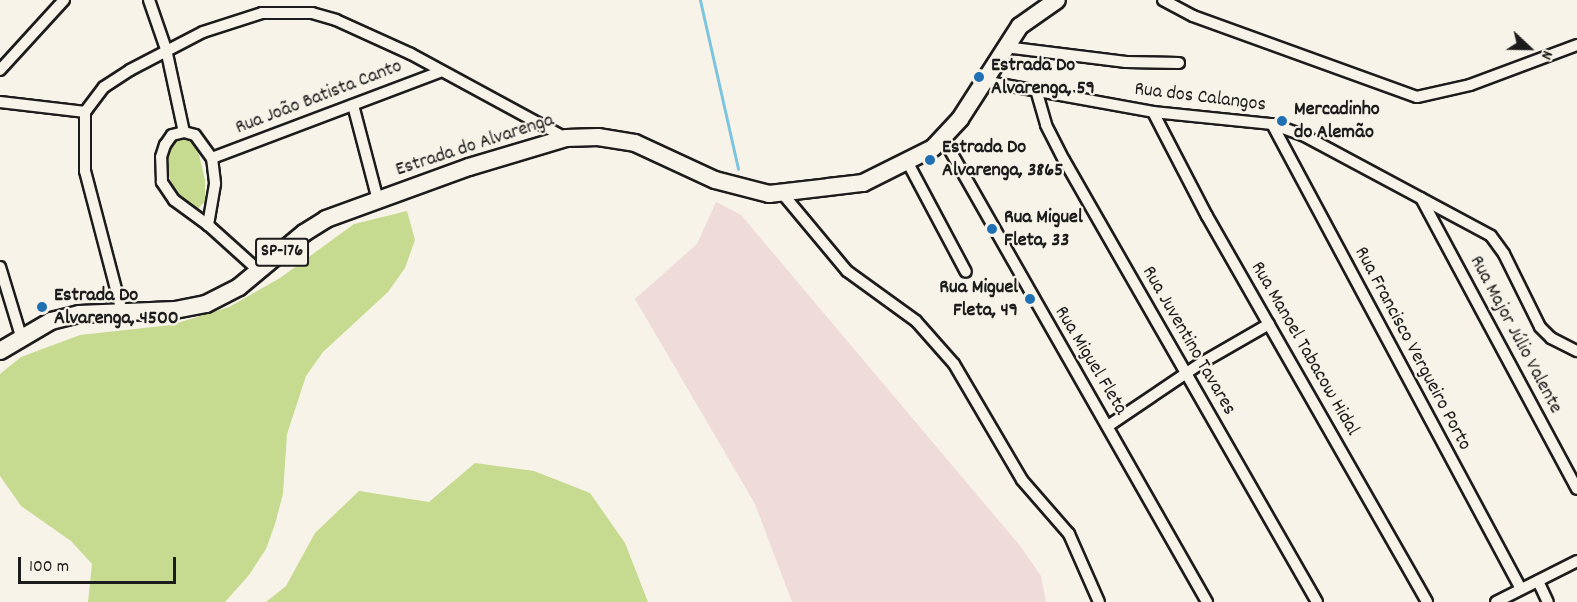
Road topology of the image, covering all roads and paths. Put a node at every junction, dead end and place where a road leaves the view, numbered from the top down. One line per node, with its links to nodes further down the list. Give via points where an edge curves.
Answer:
1 (64, 0): 9 (street)
2 (149, 0): 7 (street)
3 (1057, 0): 6 (main road, Estrada do Alvarenga / SP-176, via 1020,26)
4 (1163, 0): 5 (street, via 1192,16 1418,97 1470,85)
5 (1577, 45)
6 (1005, 47): 8 (street, via 1126,62); 11 (main road, Estrada do Alvarenga / SP-176)
7 (165, 49): 10 (street, via 262,13 312,13 380,39); 15 (street, via 104,87); 18 (street)
8 (1179, 63)
9 (0, 70)
10 (439, 72): 14 (street, Rua João Batista Canto); 19 (street)
11 (983, 81): 12 (street, Rua dos Calangos); 20 (main road, Estrada do Alvarenga / SP-176)
12 (1037, 93): 16 (street, Rua dos Calangos); 35 (street, Rua Juventino Tavares, via 1053,139)
13 (0, 102): 15 (street)
14 (353, 105): 21 (street, Rua João Batista Canto); 25 (street)
15 (85, 112): 30 (street, via 85,171)
16 (1153, 112): 17 (street, Rua dos Calangos); 31 (street, Rua Manoel Tabacow Hidal)
17 (1272, 124): 24 (street, Rua dos Calangos, via 1302,135); 40 (street, Rua Francisco Vergueiro Porto)
18 (184, 132): 21 (street, via 195,135); 26 (street, via 172,135 165,145 161,157 162,182 174,200)
19 (566, 138): 23 (main road, Estrada do Alvarenga / SP-176, via 598,137 635,143 729,185 770,194); 25 (main road, Estrada do Alvarenga / SP-176)
20 (943, 138): 22 (main road, Estrada do Alvarenga / SP-176); 36 (street, Rua Miguel Fleta)
21 (212, 158): 26 (street, via 215,184)
22 (908, 163): 23 (main road, Estrada do Alvarenga / SP-176, via 862,183); 29 (street)
23 (782, 192): 41 (street, via 847,271 916,321 954,364 1022,480 1069,534)
24 (1421, 198): 34 (street, Rua dos Calangos, via 1482,230 1497,243 1540,327 1551,338); 37 (street, Rua Major Júlio Valente)
25 (378, 200): 28 (main road, Estrada do Alvarenga / SP-176, via 326,219)
26 (208, 225): 28 (street)
27 (0, 267): 32 (street)
28 (259, 271): 30 (main road, Estrada do Alvarenga / SP-176, via 239,287 206,304)
29 (966, 272)
30 (122, 312): 32 (main road, Estrada do Alvarenga / SP-176, via 51,321)
31 (1269, 324): 35 (street); 44 (street, Rua Manoel Tabacow Hidal)
32 (21, 336): 33 (main road, Estrada do Alvarenga / SP-176)
33 (0, 351)
34 (1577, 351)
35 (1187, 374): 36 (street); 43 (street, Rua Juventino Tavares)
36 (1108, 426): 42 (street, Rua Miguel Fleta)
37 (1577, 489)
38 (1577, 561): 39 (street)
39 (1538, 581): 40 (street); 46 (street)
40 (1521, 589): 45 (street)
41 (1099, 602)
42 (1207, 602)
43 (1317, 602)
44 (1427, 602)
45 (1496, 602)
46 (1548, 602)

